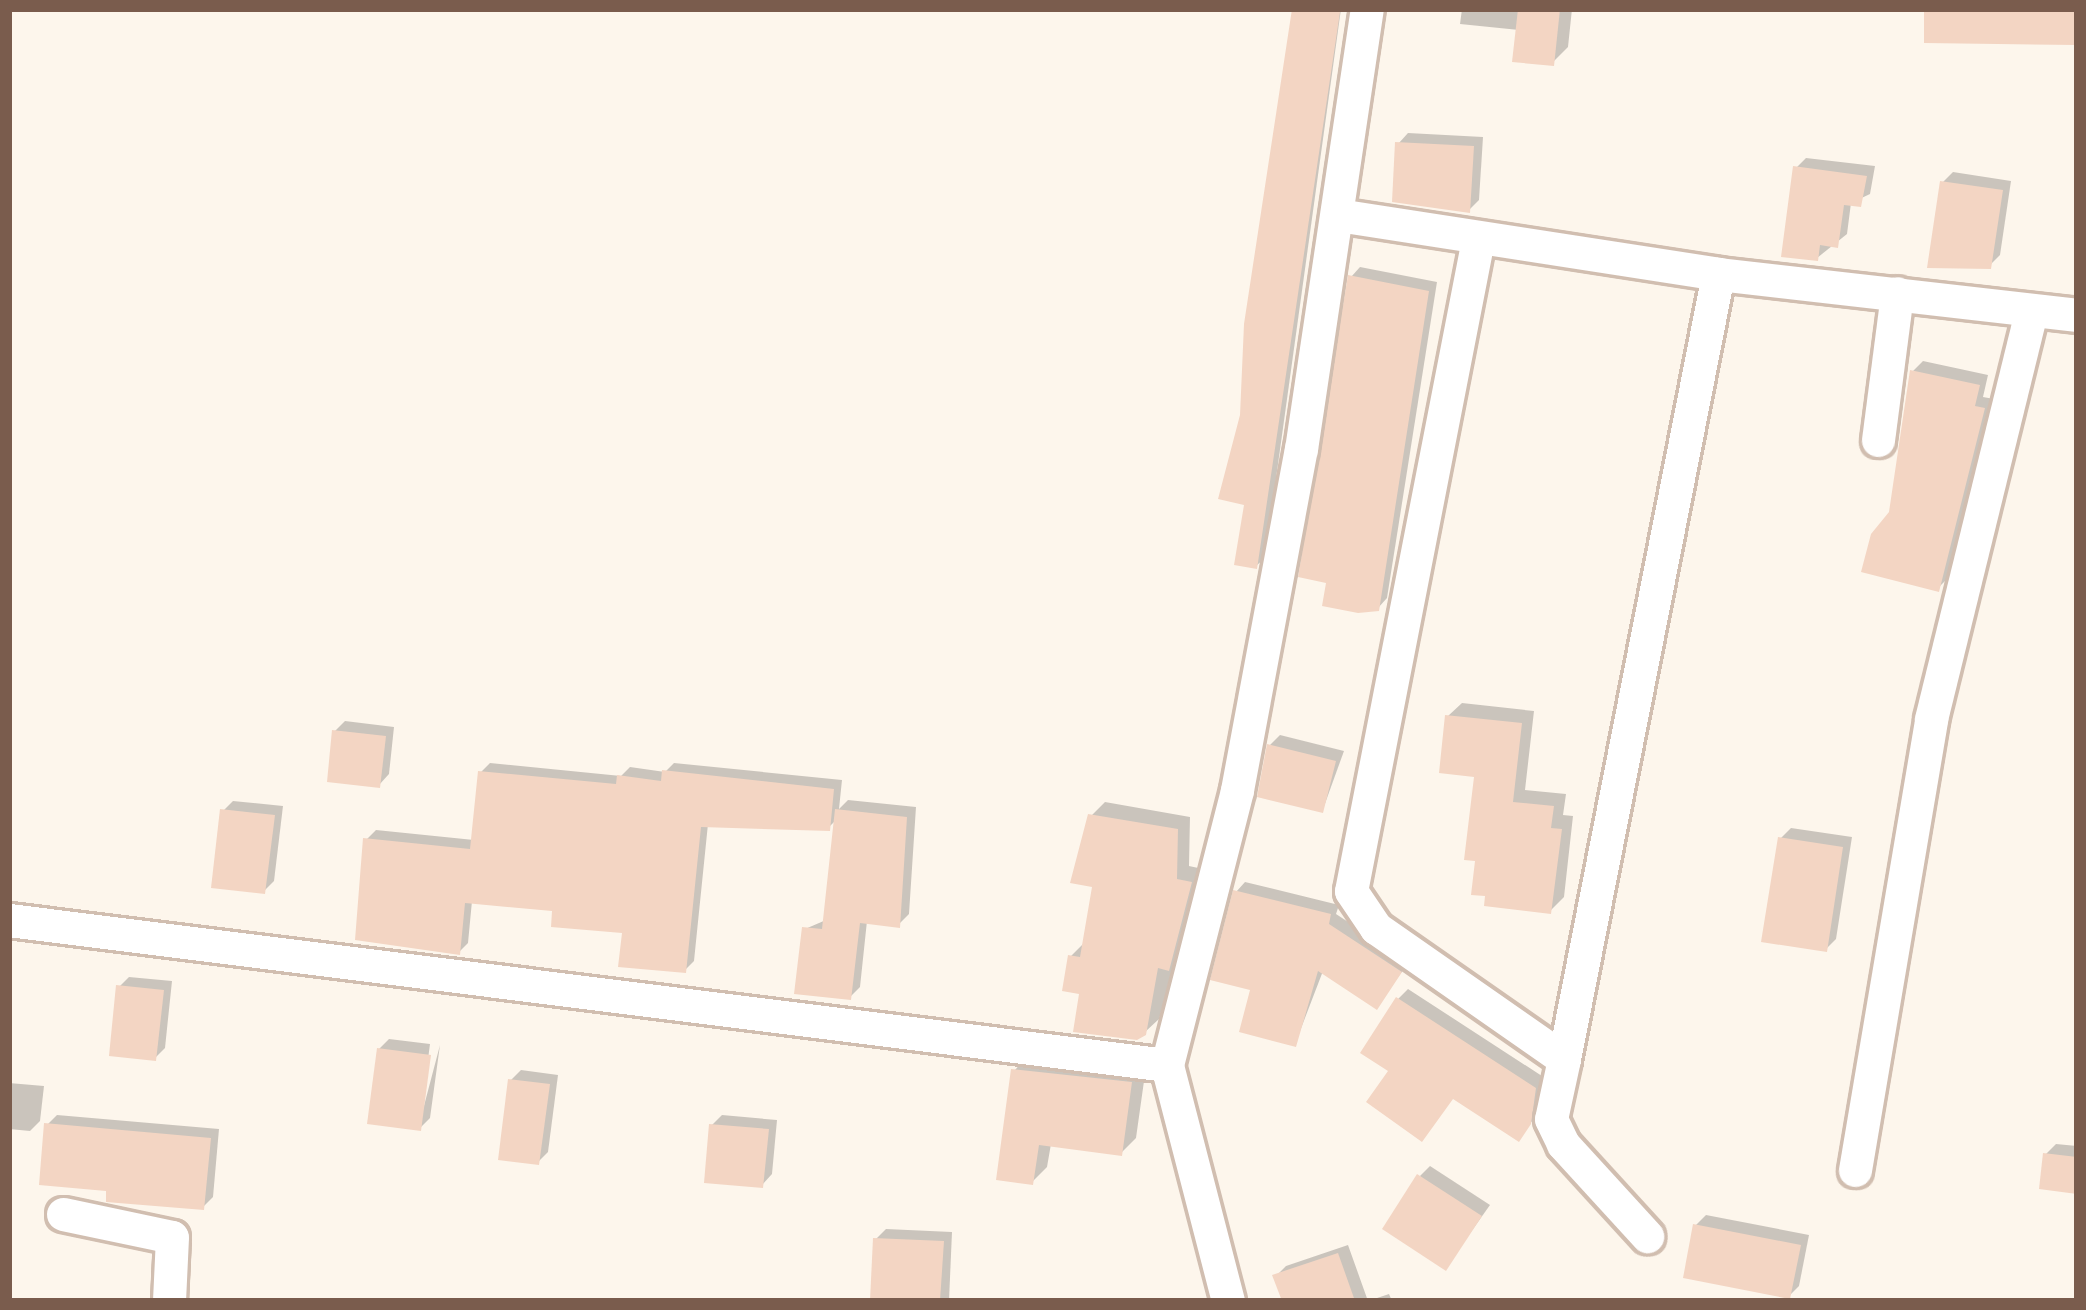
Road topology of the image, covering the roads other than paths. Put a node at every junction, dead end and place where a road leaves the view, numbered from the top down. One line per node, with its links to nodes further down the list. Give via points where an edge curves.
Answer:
1 (1367, 9): 2 (street)
2 (1338, 215): 3 (street); 11 (street, via 1237,790)
3 (1478, 239): 4 (street); 10 (street, via 1351,891 1376,928)
4 (1718, 274): 5 (street); 10 (street)
5 (1898, 293): 7 (street); 8 (street)
6 (2077, 314): 7 (street)
7 (2030, 315): 12 (street, via 1931,719)
8 (1878, 440)
9 (9, 920): 11 (street)
10 (1564, 1059): 14 (street, via 1551,1119 1563,1144)
11 (1167, 1064): 16 (street)
12 (1855, 1170)
13 (63, 1214): 15 (street, via 172,1237)
14 (1647, 1236)
15 (169, 1301)
16 (1228, 1301)

